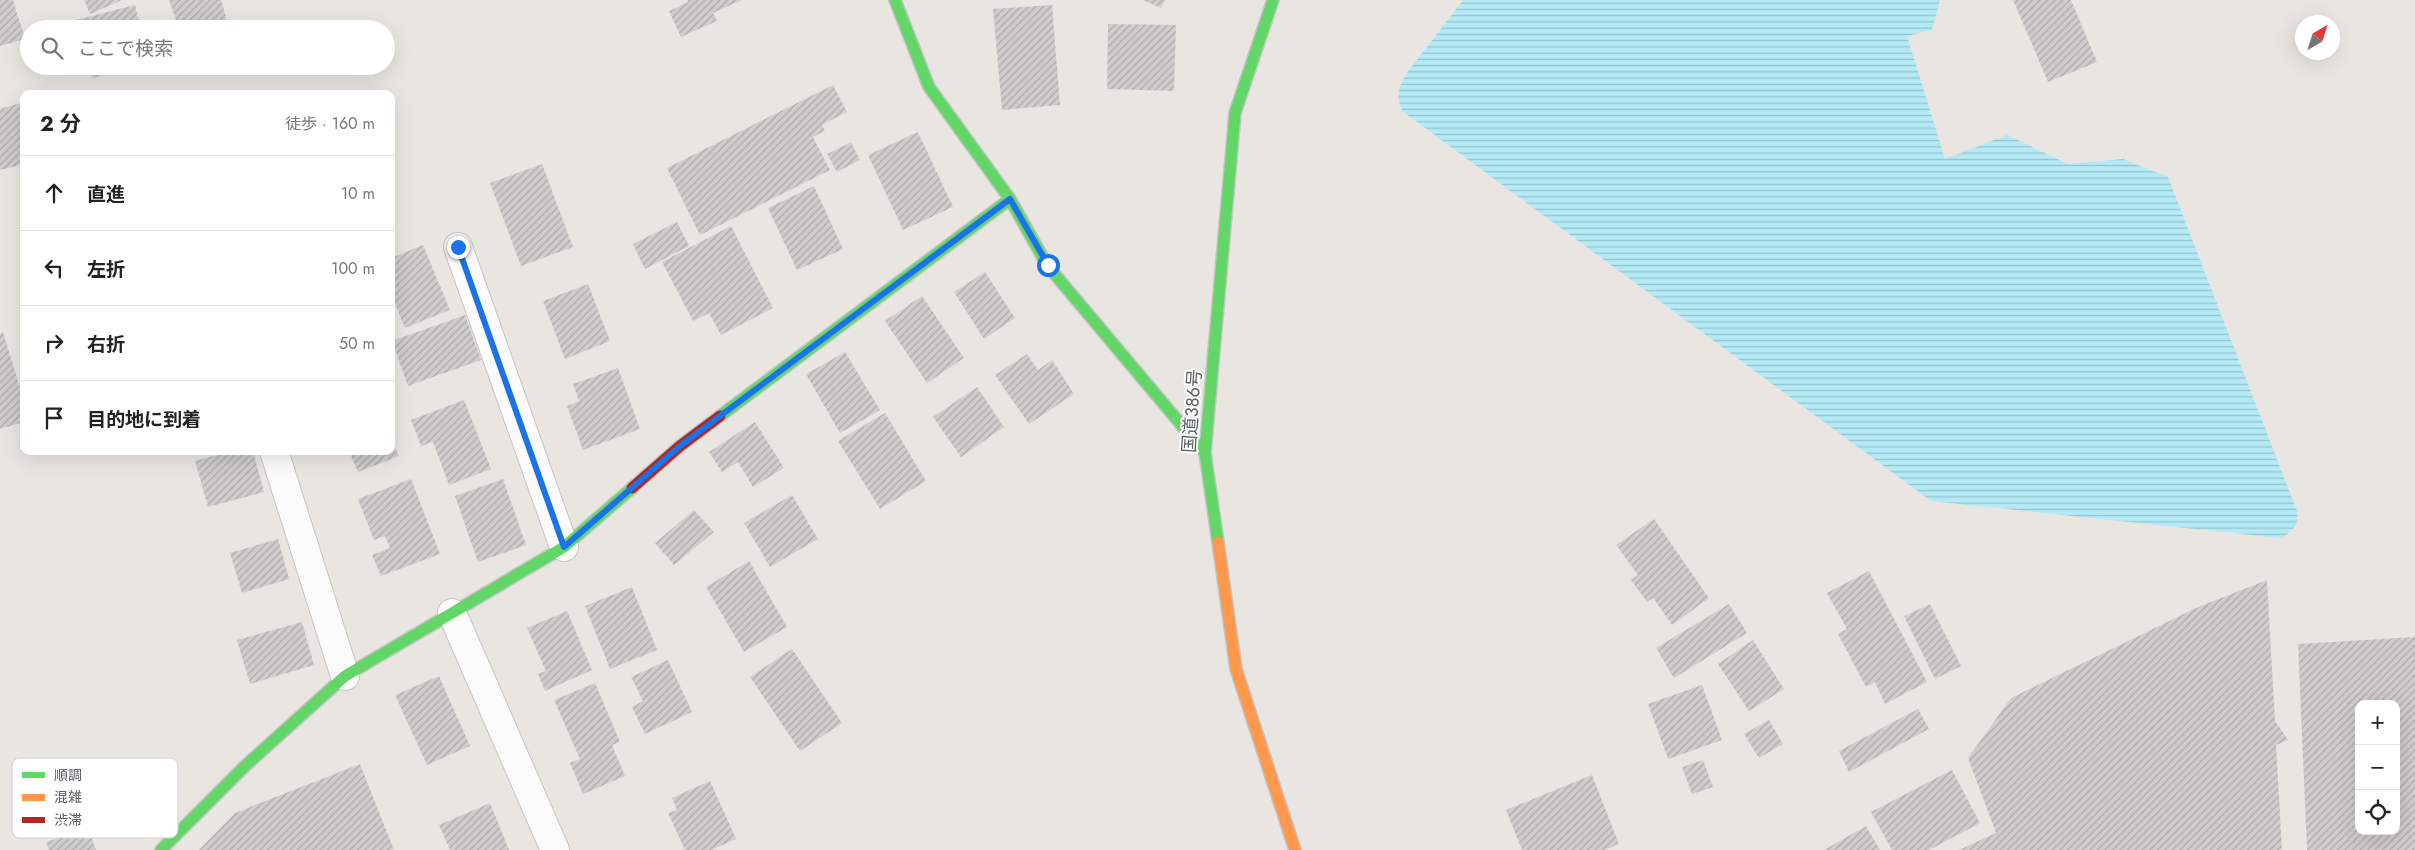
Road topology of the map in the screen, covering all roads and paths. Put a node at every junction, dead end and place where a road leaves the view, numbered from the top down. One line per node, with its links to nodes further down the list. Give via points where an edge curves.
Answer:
1 (895, 0): 3 (main road, via 929,87)
2 (1273, 0): 5 (main road, 国道386号, via 1235,114)
3 (1010, 199): 5 (main road, via 1048,265); 7 (main road, via 680,446)
4 (458, 247): 7 (street)
5 (1205, 453): 14 (main road, 国道386号, via 1236,669)
6 (275, 455): 9 (street)
7 (564, 547): 8 (main road)
8 (452, 613): 9 (main road); 13 (street)
9 (345, 676): 10 (main road)
10 (178, 833)
11 (173, 838): 12 (main road)
12 (161, 850)
13 (555, 850)
14 (1295, 850)

